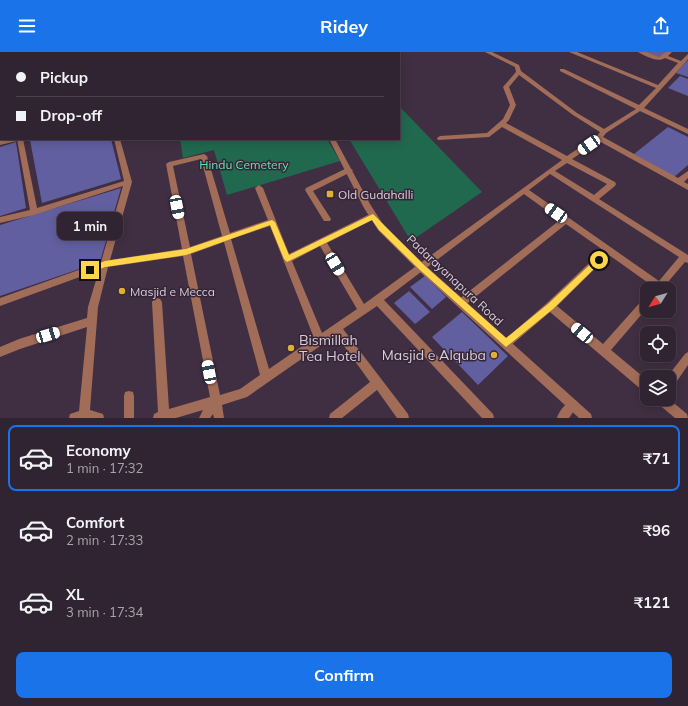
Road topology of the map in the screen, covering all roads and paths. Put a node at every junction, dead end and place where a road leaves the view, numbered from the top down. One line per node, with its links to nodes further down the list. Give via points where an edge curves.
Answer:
1 (488, 52): 8 (street, via 517,66)
2 (572, 52): 9 (street)
3 (641, 52): 4 (street, via 660,59)
4 (667, 54): 6 (street)
5 (688, 56): 6 (street)
6 (682, 63): 9 (street)
7 (562, 70): 10 (street)
8 (519, 72): 11 (street, via 506,87 513,105); 13 (street)
9 (659, 87): 10 (street)
10 (639, 109): 12 (street); 13 (street)
11 (502, 124): 14 (street, via 489,135); 20 (street)
12 (688, 132)
13 (601, 135): 20 (street); 25 (street)
14 (440, 138)
15 (10, 140): 19 (street)
16 (20, 140): 30 (street)
17 (116, 140): 24 (street)
18 (333, 140): 21 (street, Padarayanapura Road)
19 (0, 143)
20 (568, 159): 22 (street); 29 (street, via 612,184)
21 (349, 170): 31 (street, Padarayanapura Road); 32 (street, via 309,190)
22 (550, 171): 28 (street); 29 (street)
23 (688, 174): 25 (street)
24 (128, 182): 30 (street); 42 (street)
25 (679, 182): 26 (street)
26 (688, 187)
27 (259, 188): 35 (street)
28 (525, 192): 34 (street); 43 (street)
29 (594, 199): 40 (street)
30 (34, 212): 33 (street)
31 (373, 216): 37 (street); 43 (street, Padarayanapura Road, via 381,228)
32 (327, 219)
33 (0, 220)
34 (566, 220): 38 (street); 49 (street)
35 (272, 222): 36 (street); 41 (street)
36 (228, 238): 39 (street); 39 (street, via 204,156 169,164); 61 (street)
37 (321, 241): 41 (street); 52 (street)
38 (609, 250): 44 (street); 50 (street)
39 (186, 252): 42 (street); 65 (street)
40 (686, 258): 45 (street)
41 (287, 259): 55 (street)
42 (105, 264): 47 (street); 53 (street, via 93,307)
43 (422, 268): 46 (street); 49 (street, Padarayanapura Road)
44 (651, 282)
45 (663, 282)
46 (378, 300): 52 (street); 76 (street)
47 (0, 302)
48 (157, 302): 69 (street)
49 (461, 303): 56 (street, Padarayanapura Road)
50 (550, 306): 56 (street); 57 (street)
51 (640, 308): 57 (street)
52 (363, 311): 54 (street)
53 (92, 321): 58 (street); 68 (street)
54 (337, 329): 55 (street); 63 (street)
55 (320, 340): 61 (street)
56 (506, 344): 66 (street, Padarayanapura Road)
57 (604, 351): 62 (street)
58 (0, 352)
59 (688, 357): 60 (street)
60 (676, 374)
61 (266, 378): 65 (street, via 243,393)
62 (640, 381)
63 (377, 383): 74 (street); 75 (street)
64 (129, 396): 71 (street)
65 (215, 402): 69 (street); 72 (street); 73 (street)
66 (573, 405): 77 (street); 78 (street, Padarayanapura Road)
67 (669, 406): 79 (street)
68 (81, 417): 70 (street)
69 (161, 417)
70 (99, 418)
71 (129, 418)
72 (204, 418)
73 (219, 418)
74 (334, 418)
75 (404, 418)
76 (489, 418)
77 (562, 418)
78 (587, 418)
79 (684, 418)

